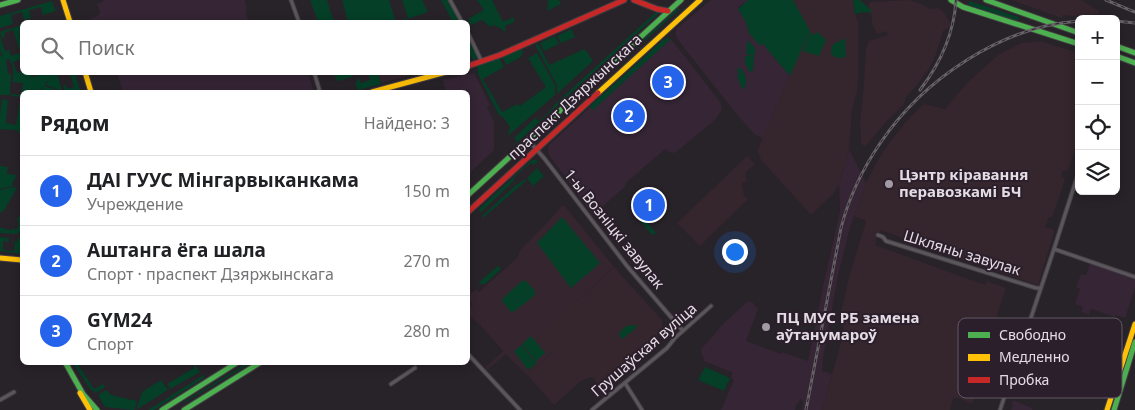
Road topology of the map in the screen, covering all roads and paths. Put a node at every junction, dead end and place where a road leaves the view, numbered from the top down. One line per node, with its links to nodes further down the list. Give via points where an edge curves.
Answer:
1 (18, 0): 11 (main road)
2 (63, 0): 13 (main road)
3 (292, 0): 14 (street)
4 (450, 0): 15 (street)
5 (624, 0): 22 (main road)
6 (637, 0): 12 (main road)
7 (681, 0): 12 (main road, праспект Дзяржынскага)
8 (700, 0): 32 (main road, праспект Дзяржынскага)
9 (951, 0): 18 (main road, via 963,7)
10 (986, 0): 16 (main road)
11 (0, 6)
12 (668, 11): 31 (main road, праспект Дзяржынскага)
13 (69, 20)
14 (298, 20)
15 (461, 20)
16 (1075, 32)
17 (470, 37): 22 (street)
18 (1075, 43)
19 (1120, 48): 20 (main road)
20 (1135, 54)
21 (1120, 57): 23 (main road)
22 (482, 62): 24 (main road)
23 (1135, 63)
24 (470, 65)
25 (85, 75): 28 (main road)
26 (315, 75): 29 (street)
27 (435, 75): 30 (main road)
28 (90, 90)
29 (319, 90)
30 (379, 90)
31 (528, 140): 32 (street, 1-ы Возніцкі завулак); 34 (main road, праспект Дзяржынскага)
32 (537, 149): 35 (main road, праспект Дзяржынскага); 45 (street, 1-ы Возніцкі завулак, via 627,266)
33 (1075, 183): 37 (street)
34 (470, 193)
35 (470, 210)
36 (878, 235): 41 (street, Шкляны завулак, via 886,241 938,258)
37 (1054, 249): 40 (street); 41 (street)
38 (0, 258): 39 (main road)
39 (20, 260)
40 (1135, 277)
41 (1041, 288): 43 (street)
42 (710, 306): 45 (street, Грушаўская вуліца)
43 (1031, 318)
44 (1135, 324): 48 (main road)
45 (683, 331): 54 (street, Грушаўская вуліца)
46 (1135, 342): 56 (main road)
47 (470, 356): 66 (street)
48 (1122, 364)
49 (65, 365): 62 (main road)
50 (65, 365): 63 (main road)
51 (233, 365): 64 (main road)
52 (256, 365): 65 (main road)
53 (415, 368): 55 (street)
54 (625, 383): 67 (street, Грушаўская вуліца); 68 (street)
55 (391, 384)
56 (1122, 384)
57 (14, 392): 61 (street)
58 (1004, 398): 69 (street)
59 (1111, 398): 70 (main road)
60 (1118, 398): 71 (main road)
61 (0, 400)
62 (90, 410)
63 (97, 410)
64 (162, 410)
65 (184, 410)
66 (520, 410)
67 (592, 410)
68 (642, 410)
69 (1000, 410)
70 (1107, 410)
71 (1114, 410)

